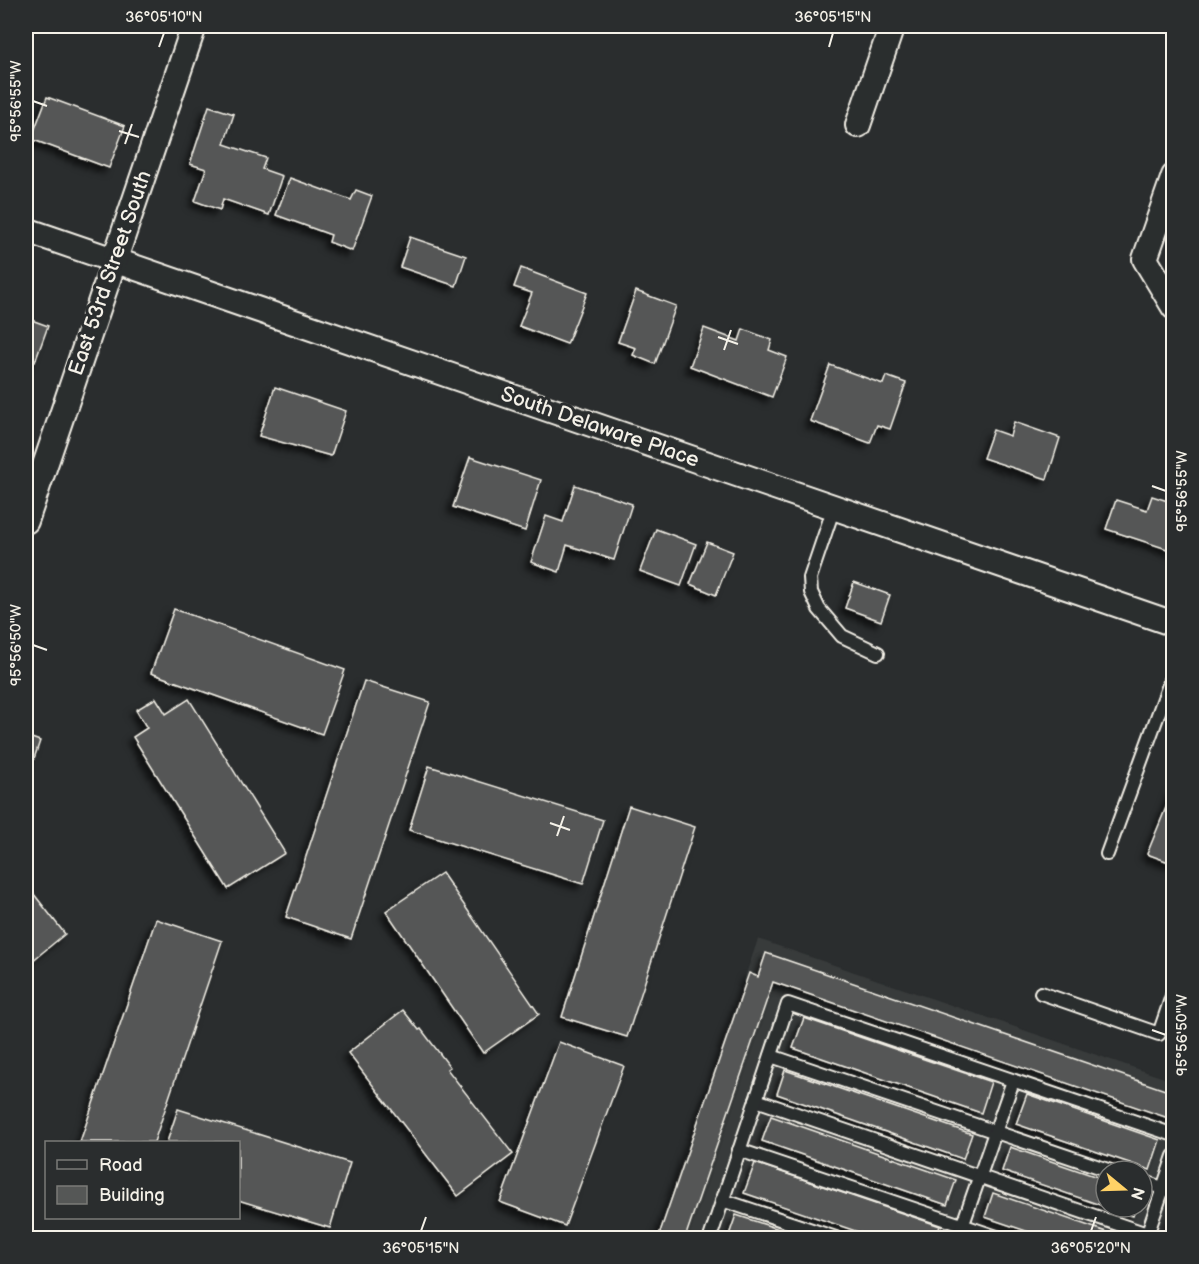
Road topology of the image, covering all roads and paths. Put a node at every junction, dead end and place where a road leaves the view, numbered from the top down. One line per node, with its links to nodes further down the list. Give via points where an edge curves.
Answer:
1 (194, 26): 6 (street, East 53rd Street South)
2 (892, 26): 3 (street)
3 (858, 124)
4 (1173, 176): 7 (street, via 1145,259)
5 (26, 230): 6 (street, South Delaware Place)
6 (114, 261): 8 (street, South Delaware Place); 9 (street, East 53rd Street South)
7 (1173, 307)
8 (834, 507): 10 (street, South Delaware Place); 11 (lane, via 810,578 811,592 819,609 842,636)
9 (26, 521)
10 (1173, 624)
11 (878, 653)
12 (1173, 672): 13 (lane)
13 (1171, 690): 14 (lane)
14 (1107, 854)
15 (1173, 990): 16 (lane, via 1159,1034)
16 (1041, 993)
17 (771, 1056): 18 (lane, via 788,1004); 19 (lane); 20 (lane)
18 (1013, 1081): 20 (lane); 21 (lane)
19 (756, 1100): 22 (lane); 25 (lane)
20 (995, 1132): 24 (lane); 25 (lane)
21 (1173, 1135)
22 (739, 1150): 28 (lane); 29 (lane)
23 (1173, 1156): 27 (lane)
24 (1094, 1165)
25 (980, 1177): 29 (lane); 30 (lane)
26 (1154, 1185): 27 (lane)
27 (1162, 1188): 30 (lane)
28 (722, 1200): 31 (lane); 32 (lane)
29 (962, 1226): 33 (lane); 34 (lane)
30 (1146, 1236)
31 (710, 1239)
32 (836, 1239)
33 (958, 1239)
34 (1000, 1239)

